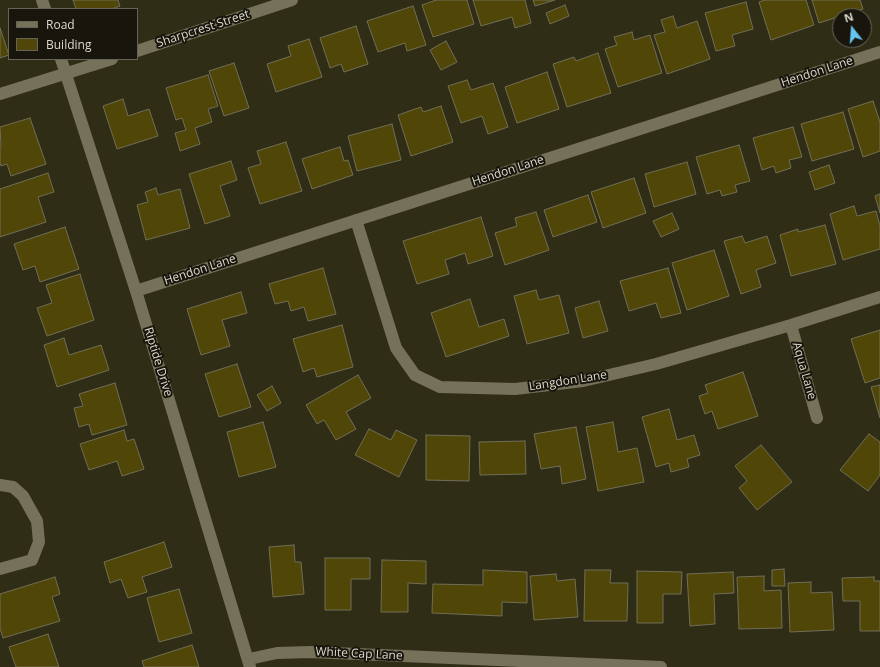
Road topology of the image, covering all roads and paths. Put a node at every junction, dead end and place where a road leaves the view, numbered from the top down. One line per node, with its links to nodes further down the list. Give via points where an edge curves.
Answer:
1 (292, 0): 2 (street, Sharpcrest Street)
2 (138, 51)
3 (880, 52): 8 (street, Hendon Lane)
4 (61, 60): 6 (street, Riptide Drive)
5 (109, 60): 6 (street)
6 (66, 74): 7 (street); 9 (street, Riptide Drive)
7 (0, 94)
8 (356, 220): 9 (street, Hendon Lane); 11 (street, Langdon Lane, via 396,348 415,375 440,387 515,389 583,381 656,364)
9 (136, 291): 15 (street, Riptide Drive)
10 (880, 297): 11 (street, Langdon Lane)
11 (791, 325): 12 (street, Aqua Lane)
12 (817, 418)
13 (0, 485): 14 (street, via 13,487 23,496 36,521 39,542 32,560)
14 (0, 569)
15 (249, 663): 16 (street, White Cap Lane, via 277,653 310,652)
16 (535, 665): 17 (street, White Cap Lane)
17 (661, 667)

